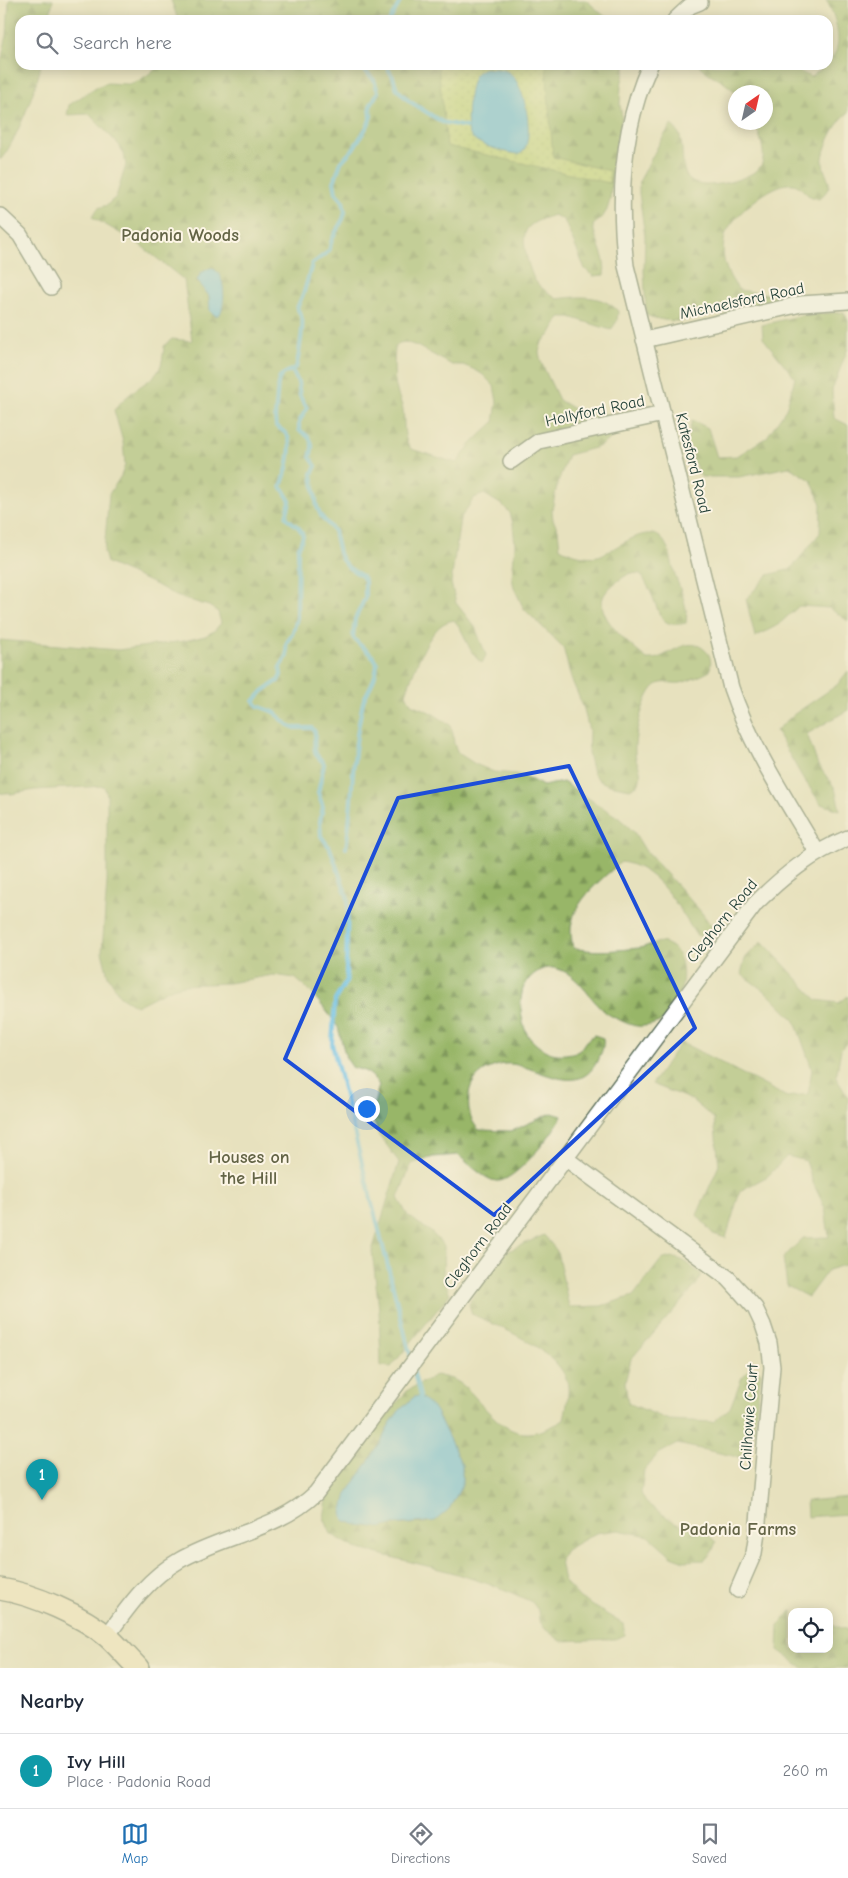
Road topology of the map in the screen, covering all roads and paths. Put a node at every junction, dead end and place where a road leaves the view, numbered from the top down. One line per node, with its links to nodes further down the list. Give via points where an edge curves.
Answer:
1 (700, 2): 2 (street)
2 (680, 15)
3 (648, 70): 7 (street, Katesford Road, via 632,119 621,195 626,266)
4 (0, 216): 5 (street, via 20,235)
5 (50, 287)
6 (848, 301): 7 (street, Michaelsford Road, via 801,304)
7 (644, 340): 8 (street, Katesford Road)
8 (663, 414): 9 (street, Hollyford Road, via 539,441); 11 (street, Katesford Road, via 731,688 742,719)
9 (511, 461)
10 (848, 838): 11 (street, Cleghorn Road)
11 (817, 852): 12 (street, Cleghorn Road, via 778,881 755,904)
12 (565, 1158): 14 (street, Chilhowie Court, via 728,1278 754,1308 763,1325 772,1367 757,1533 754,1553); 15 (street, Cleghorn Road, via 316,1493 271,1523 201,1550 161,1572 134,1599)
13 (0, 1589): 15 (main road, via 55,1606)
14 (738, 1590)
15 (107, 1636): 16 (main road)
16 (138, 1668)

